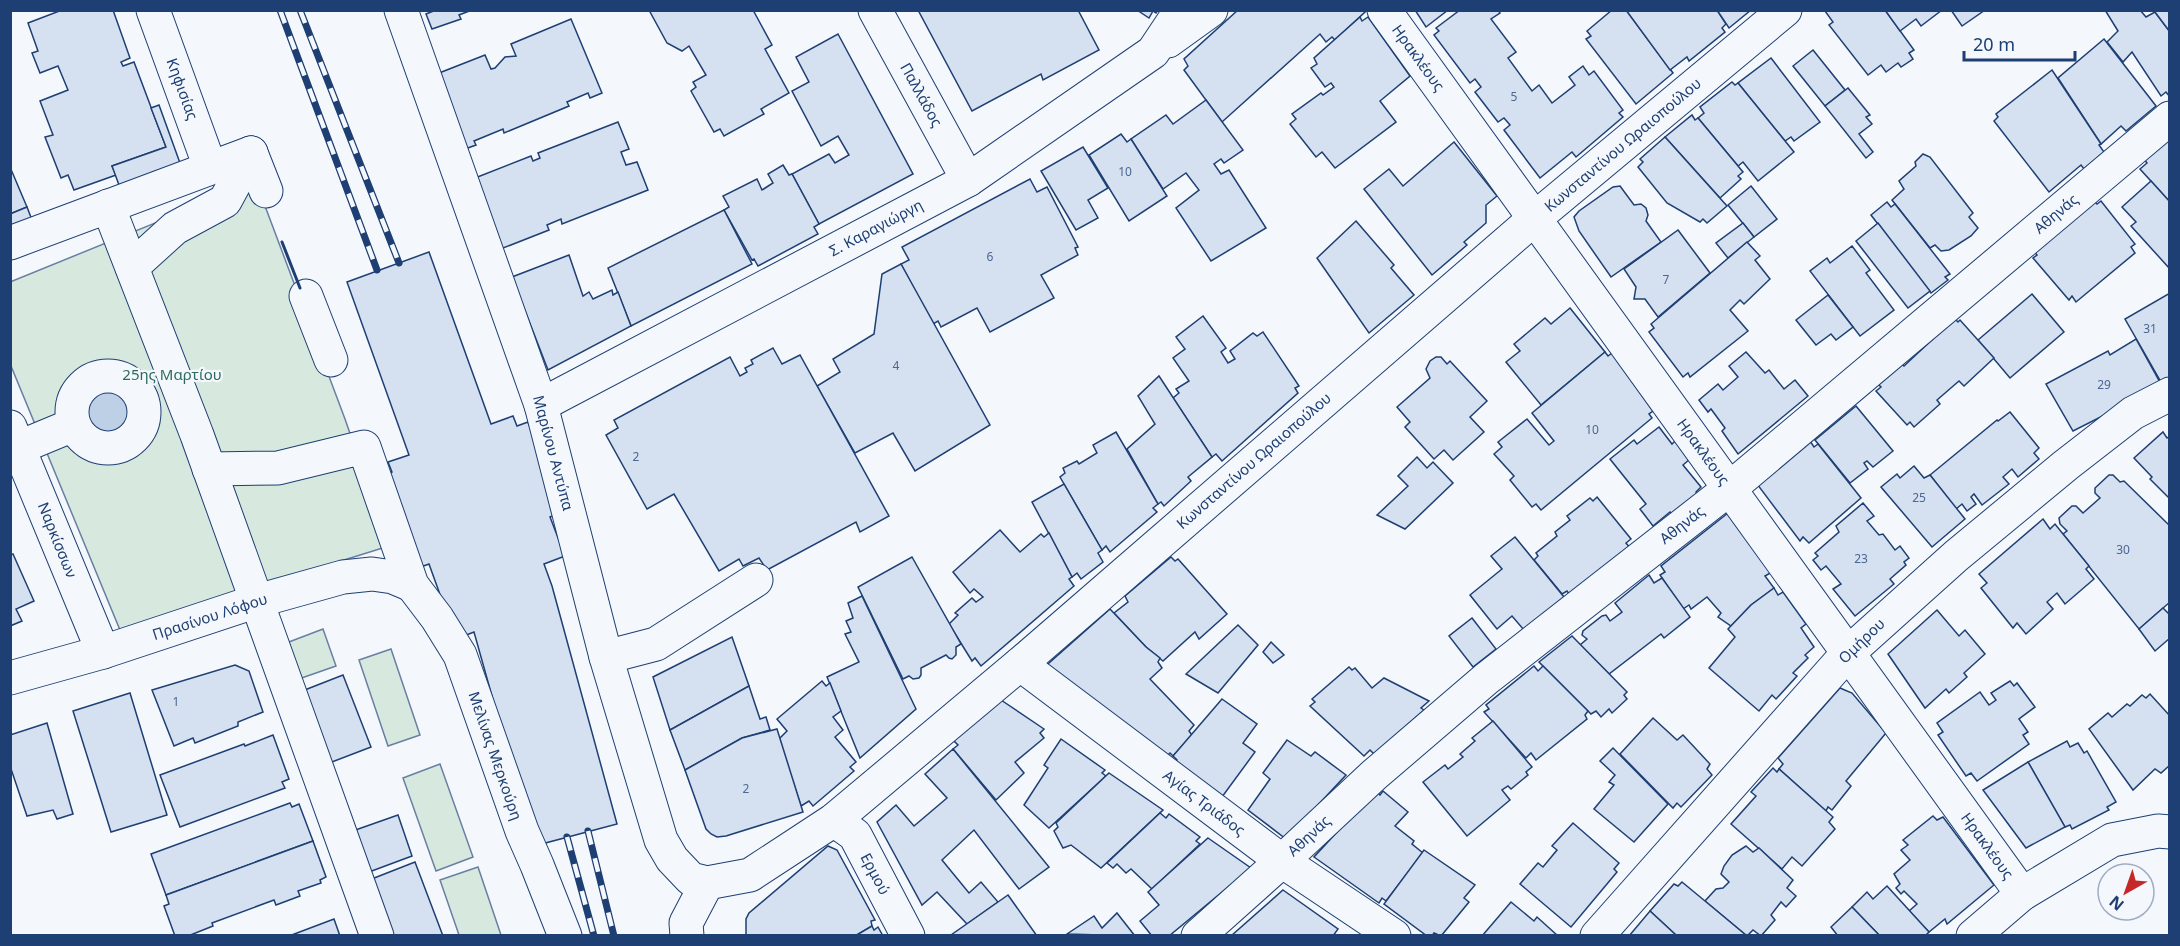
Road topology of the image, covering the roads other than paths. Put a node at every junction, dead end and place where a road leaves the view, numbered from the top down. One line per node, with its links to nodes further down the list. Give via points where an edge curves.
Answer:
1 (153, 10): 12 (street, Κηφισίας)
2 (401, 10): 25 (street, Μαρίνου Αντύπα, via 514,354)
3 (874, 10): 13 (street, Παλλάδος)
4 (1181, 10): 8 (street, Σ. Καραγιώργη)
5 (1210, 10): 8 (street)
6 (1384, 10): 16 (street, Ηρακλέους)
7 (1785, 10): 16 (street, Κωνσταντίνου Ωραιοπούλου)
8 (1153, 52): 13 (street, Σ. Καραγιώργη)
9 (2169, 118): 29 (street, Αθηνάς)
10 (435, 145): 20 (street)
11 (251, 153): 12 (street); 14 (street); 18 (street, via 225,201 175,228)
12 (210, 166): 15 (street)
13 (968, 180): 25 (street, Σ. Καραγιώργη)
14 (266, 192)
15 (108, 206): 17 (street); 18 (street)
16 (1534, 219): 29 (street, Ηρακλέους); 36 (street, Κωνσταντίνου Ωραιοπούλου)
17 (10, 243)
18 (132, 267): 22 (street)
19 (306, 296): 21 (street)
20 (491, 304)
21 (331, 360)
22 (178, 387): 24 (street); 28 (street)
23 (2169, 393): 34 (street, Ομήρου, via 2133,413 2066,465)
24 (142, 402): 26 (street, via 142,425 132,440 117,448 99,448 83,440); 26 (street, via 138,391 124,379 107,375 90,379 77,391 71,408)
25 (541, 405): 35 (street, Μαρίνου Αντύπα)
26 (73, 425): 27 (street)
27 (15, 437): 33 (street, Ναρκίσσων)
28 (209, 469): 31 (street, Μελίνας Μερκούρη, via 278,468 364,447); 32 (street)
29 (1729, 489): 34 (street, Ηρακλέους); 40 (street, Αθηνάς, via 1486,679)
30 (756, 580): 35 (street, via 656,644)
31 (412, 585): 32 (street, Πρασίνου Λόφου, via 372,574 343,577); 44 (street, Μελίνας Μερκούρη, via 460,655 522,831)
32 (256, 601): 33 (street, Πρασίνου Λόφου); 43 (street)
33 (103, 652): 37 (street, Πρασίνου Λόφου)
34 (1848, 653): 42 (street, Ηρακλέους); 49 (street, Ομήρου)
35 (606, 657): 41 (street, Μαρίνου Αντύπα, via 662,840 672,859 691,879)
36 (1020, 664): 38 (street, Κωνσταντίνου Ωραιοπούλου); 40 (street, Αγίας Τριάδος)
37 (10, 678)
38 (834, 820): 41 (street, Κωνσταντίνου Ωραιοπούλου, via 750,875); 46 (street, Ερμού, via 855,835)
39 (2169, 832): 42 (street, via 2112,840)
40 (1282, 861): 47 (street, Αθηνάς); 48 (street, Αγίας Τριάδος)
41 (707, 883): 45 (street, via 686,923)
42 (2022, 894): 50 (street)
43 (376, 936)
44 (565, 936)
45 (687, 936)
46 (908, 936)
47 (1198, 936)
48 (1394, 936)
49 (1597, 936)
50 (1973, 936)

